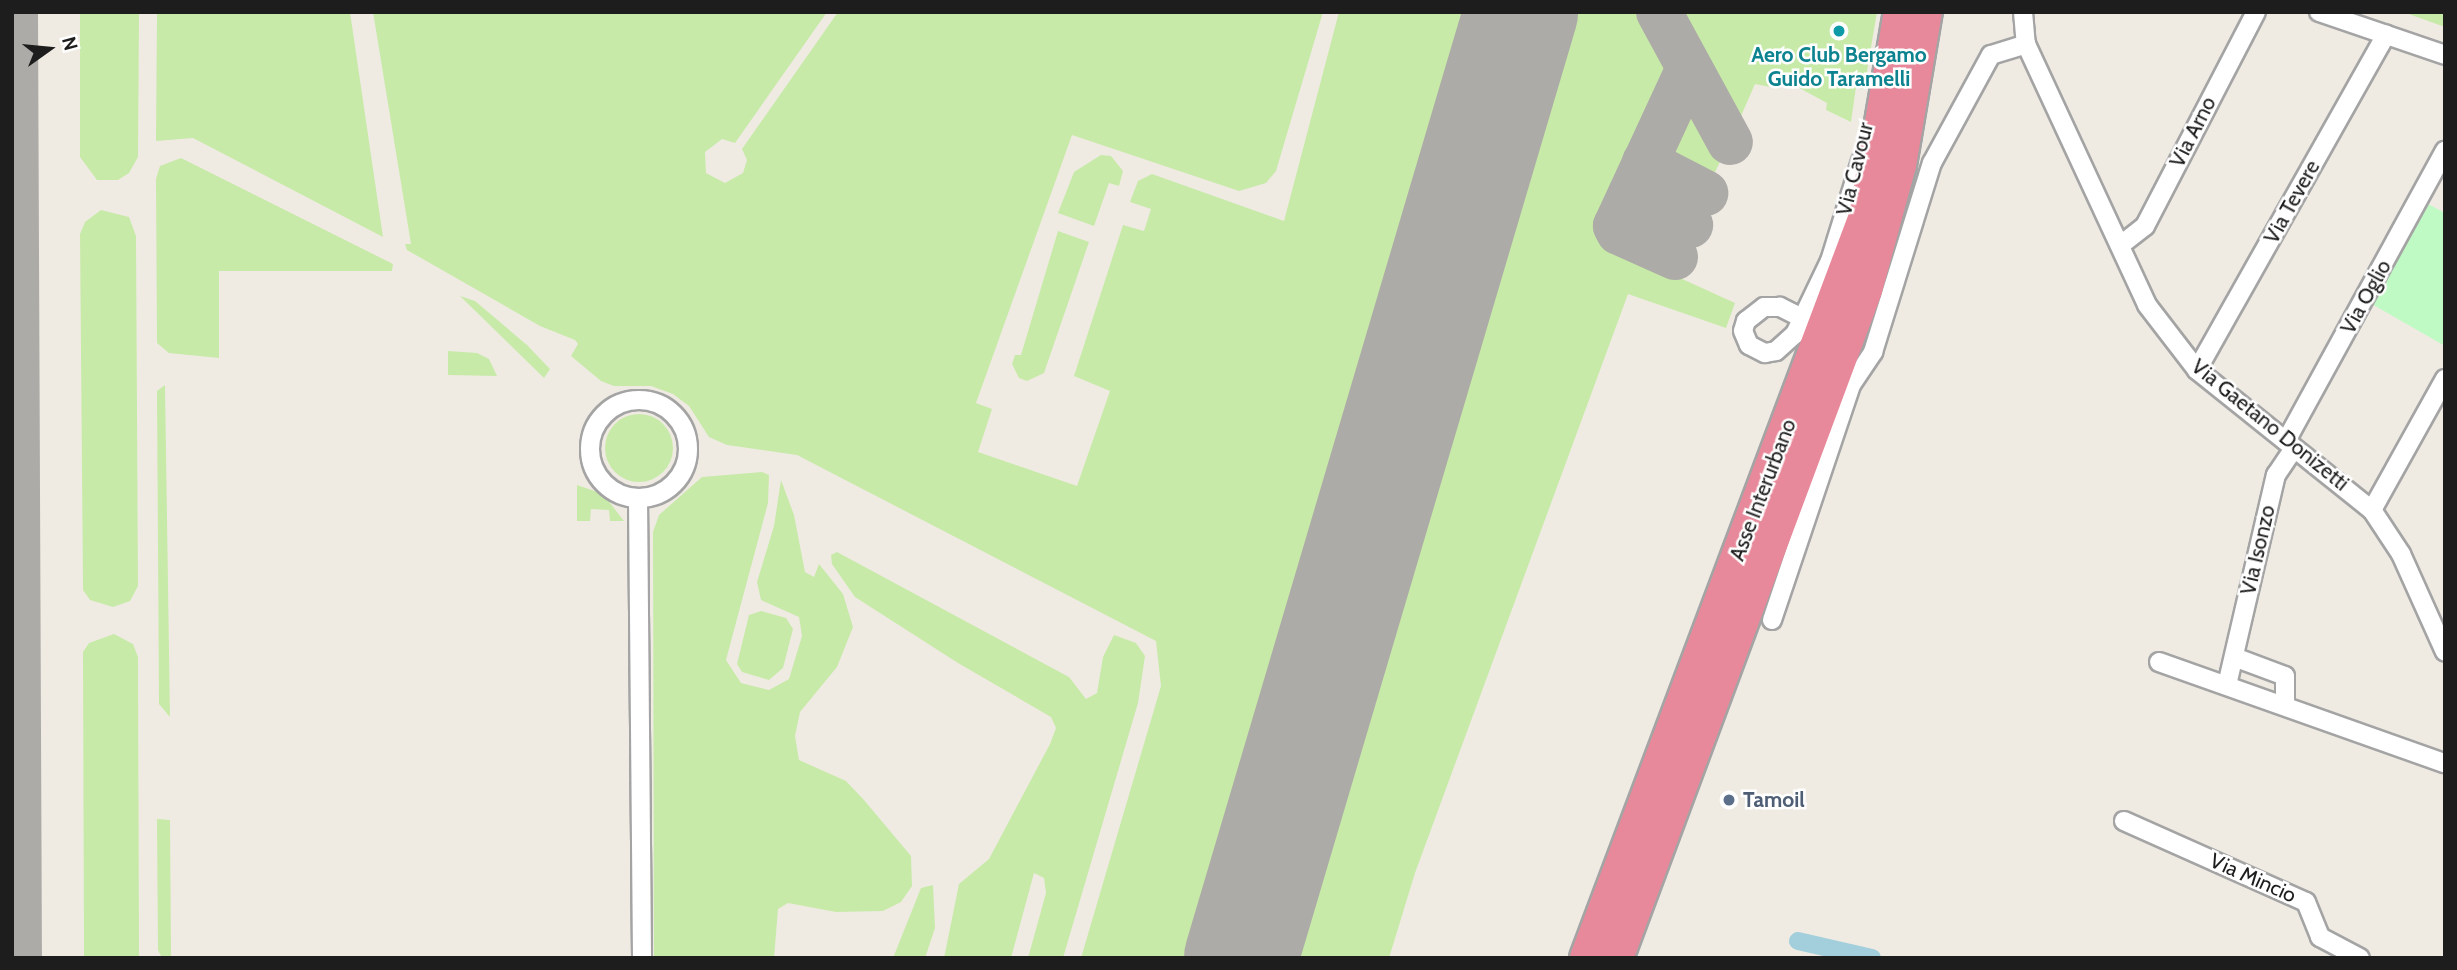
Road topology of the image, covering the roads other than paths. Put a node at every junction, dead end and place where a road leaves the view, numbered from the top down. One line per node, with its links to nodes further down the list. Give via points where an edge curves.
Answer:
1 (1885, 12): 13 (street, Via Cavour, via 1859,169 1830,261)
2 (1900, 12): 28 (highway, Asse Interurbano, via 1865,216)
3 (1926, 12): 29 (highway, Asse Interurbano, via 1900,165 1866,290)
4 (2023, 12): 9 (street, Via Gaetano Donizetti)
5 (2256, 12): 12 (street, Via Arno, via 2145,226)
6 (2319, 12): 7 (street)
7 (2359, 18): 8 (street)
8 (2386, 34): 10 (street); 14 (street, Via Tevere)
9 (2026, 44): 12 (street, Via Gaetano Donizetti); 19 (street, via 1991,55 1932,163 1873,352 1851,385)
10 (2445, 55)
11 (2445, 151): 16 (street, Via Oglio)
12 (2122, 244): 14 (street, Via Gaetano Donizetti, via 2147,305)
13 (1802, 318)
14 (2197, 370): 16 (street, Via Gaetano Donizetti)
15 (2445, 379): 18 (street)
16 (2290, 445): 18 (street, Via Gaetano Donizetti); 21 (street, Via Isonzo, via 2276,475)
17 (638, 498): 17 (street, via 658,495 675,483 687,455 685,433 673,414 643,401 611,409 596,425 590,447 594,468 607,486); 27 (street)
18 (2372, 510): 20 (street, Via Gaetano Donizetti, via 2401,554)
19 (1772, 620)
20 (2443, 643)
21 (2234, 657): 23 (street, Via Isonzo); 24 (street, via 2285,676)
22 (2159, 662): 23 (street)
23 (2227, 685): 24 (street)
24 (2285, 704): 25 (street)
25 (2445, 763)
26 (2124, 821): 30 (street, Via Mincio, via 2306,902 2320,937)
27 (642, 958)
28 (1586, 958)
29 (1617, 958)
30 (2360, 958)

